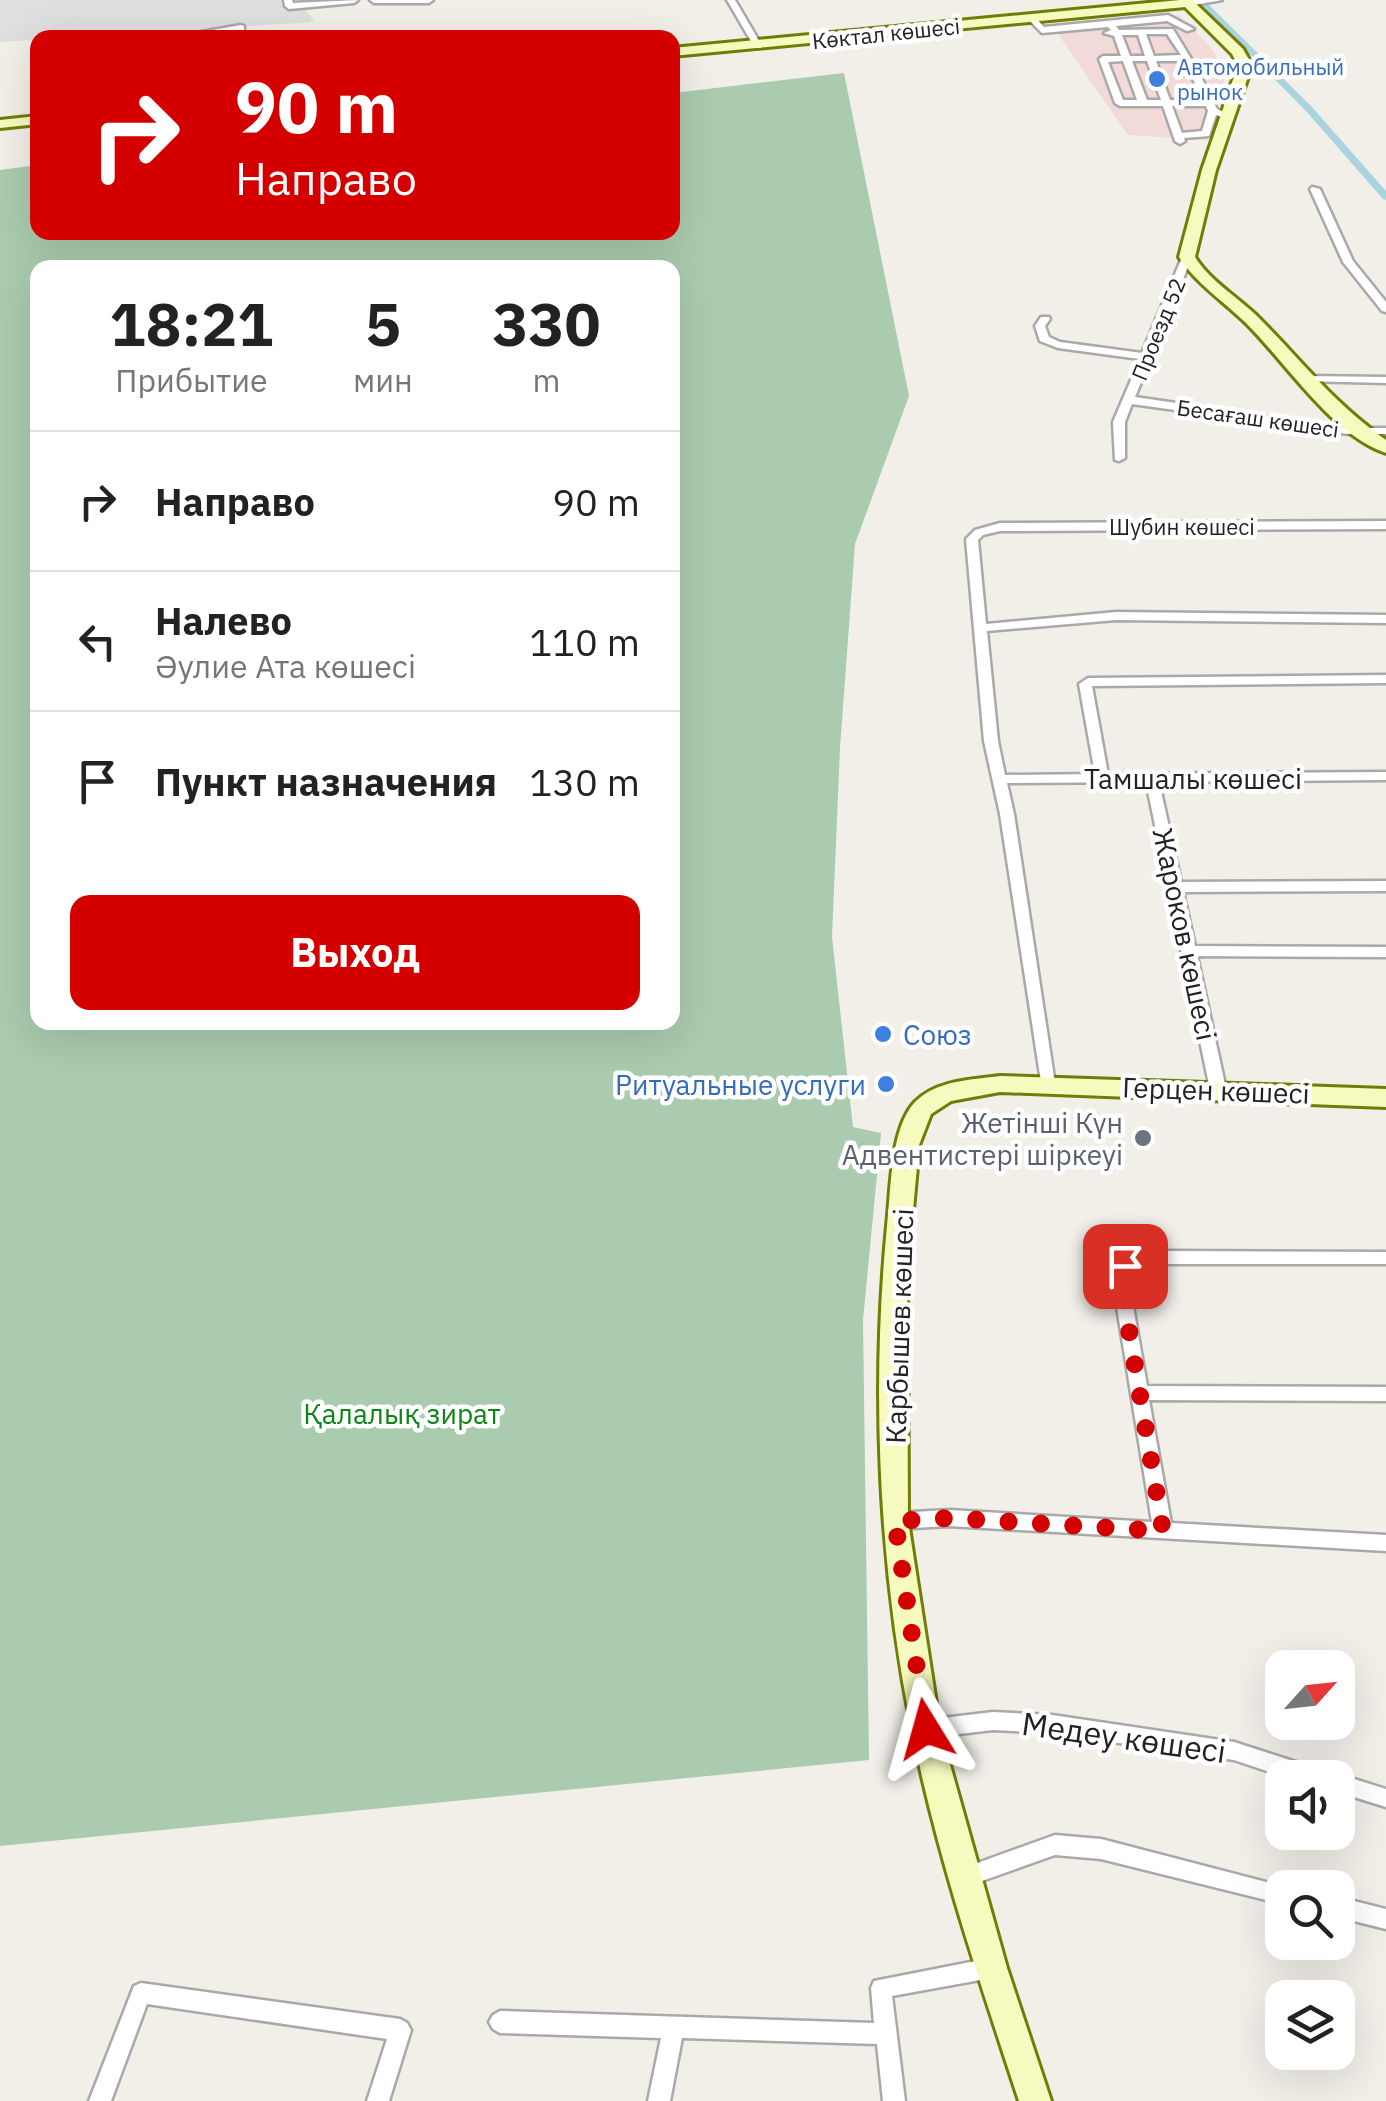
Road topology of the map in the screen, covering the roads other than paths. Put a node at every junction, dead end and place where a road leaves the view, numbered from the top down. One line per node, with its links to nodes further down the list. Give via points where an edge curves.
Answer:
1 (288, 0): 2 (street, via 289,6)
2 (354, 0)
3 (374, 0): 4 (street)
4 (428, 0)
5 (731, 0): 18 (street)
6 (1218, 0): 7 (street, Көктал көшесі)
7 (1188, 3): 8 (street, Көктал көшесі); 10 (street)
8 (1031, 18): 9 (street, via 1042,30); 18 (street, Көктал көшесі)
9 (1110, 24): 12 (street, via 1168,18); 16 (street)
10 (1212, 27): 12 (street); 25 (street, via 1246,66)
11 (242, 28): 13 (street)
12 (1190, 29): 14 (street)
13 (228, 30)
14 (1170, 31): 15 (street); 22 (street)
15 (1141, 32): 16 (street); 20 (street)
16 (1117, 33): 17 (street); 21 (street)
17 (1080, 34)
18 (758, 46): 19 (street, Көктал көшесі)
19 (680, 51)
20 (1151, 57): 21 (street); 22 (street); 24 (street)
21 (1126, 58): 23 (street); 23 (street, via 1103,59 1120,104)
22 (1187, 58): 25 (street)
23 (1143, 104): 24 (street)
24 (1168, 104): 25 (street); 25 (street, via 1179,138 1206,134)
25 (1216, 110): 29 (street)
26 (30, 121): 27 (street)
27 (0, 124)
28 (1315, 189): 30 (street, via 1348,262)
29 (1186, 257): 32 (street, Проезд 52); 33 (street)
30 (1386, 309)
31 (1044, 319): 32 (street, via 1044,339 1058,345)
32 (1147, 357): 35 (street, Проезд 52)
33 (1306, 379): 34 (street); 37 (street)
34 (1386, 380)
35 (1130, 400): 37 (street, Бесағаш көшесі); 39 (street, Проезд 52, via 1119,422)
36 (1386, 431): 37 (street, Бесағаш көшесі)
37 (1362, 432): 38 (street)
38 (1386, 448)
39 (1119, 458)
40 (1386, 525): 42 (street, Шубин көшесі, via 979,532 972,539)
41 (1386, 620): 42 (street, via 1116,616)
42 (980, 628): 45 (street, via 990,742)
43 (1386, 679): 46 (street, via 1092,681 1084,684)
44 (1386, 776): 47 (street, Тамшалы көшесі)
45 (1000, 778): 46 (street, Тамшалы көшесі); 52 (street)
46 (1102, 778): 47 (street, Тамшалы көшесі)
47 (1152, 778): 49 (street, Жароков көшесі)
48 (1386, 886): 49 (street)
49 (1174, 887): 50 (street, Жароков көшесі)
50 (1190, 952): 51 (street); 53 (street, Жароков көшесі)
51 (1386, 952)
52 (1047, 1084): 53 (street, Герцен көшесі); 58 (street, Карбышев көшесі, via 946,1092 914,1120 895,1275)
53 (1218, 1089): 54 (street, Герцен көшесі)
54 (1386, 1098)
55 (1386, 1258): 56 (street, via 1134,1258 1125,1266 1122,1289)
56 (1141, 1393): 57 (street); 59 (street)
57 (1386, 1394)
58 (895, 1521): 59 (street, via 950,1518); 61 (street, Карбышев көшесі)
59 (1163, 1531): 60 (street)
60 (1386, 1542)
61 (926, 1729): 62 (street, Медеу көшесі, via 993,1721 1052,1724); 65 (street, Карбышев көшесі)
62 (1265, 1762)
63 (1355, 1788): 64 (street)
64 (1386, 1798)
65 (965, 1878): 66 (street, via 1055,1844); 69 (street, Карбышев көшесі)
66 (1265, 1890)
67 (1355, 1911): 68 (street)
68 (1386, 1919)
69 (991, 1968): 72 (street, via 881,1988); 77 (street, Карбышев көшесі)
70 (500, 2022): 71 (street)
71 (674, 2027): 72 (street); 75 (street)
72 (884, 2034): 76 (street)
73 (100, 2101): 74 (street, via 141,1993 400,2030)
74 (378, 2101)
75 (659, 2101)
76 (894, 2101)
77 (1035, 2101)

